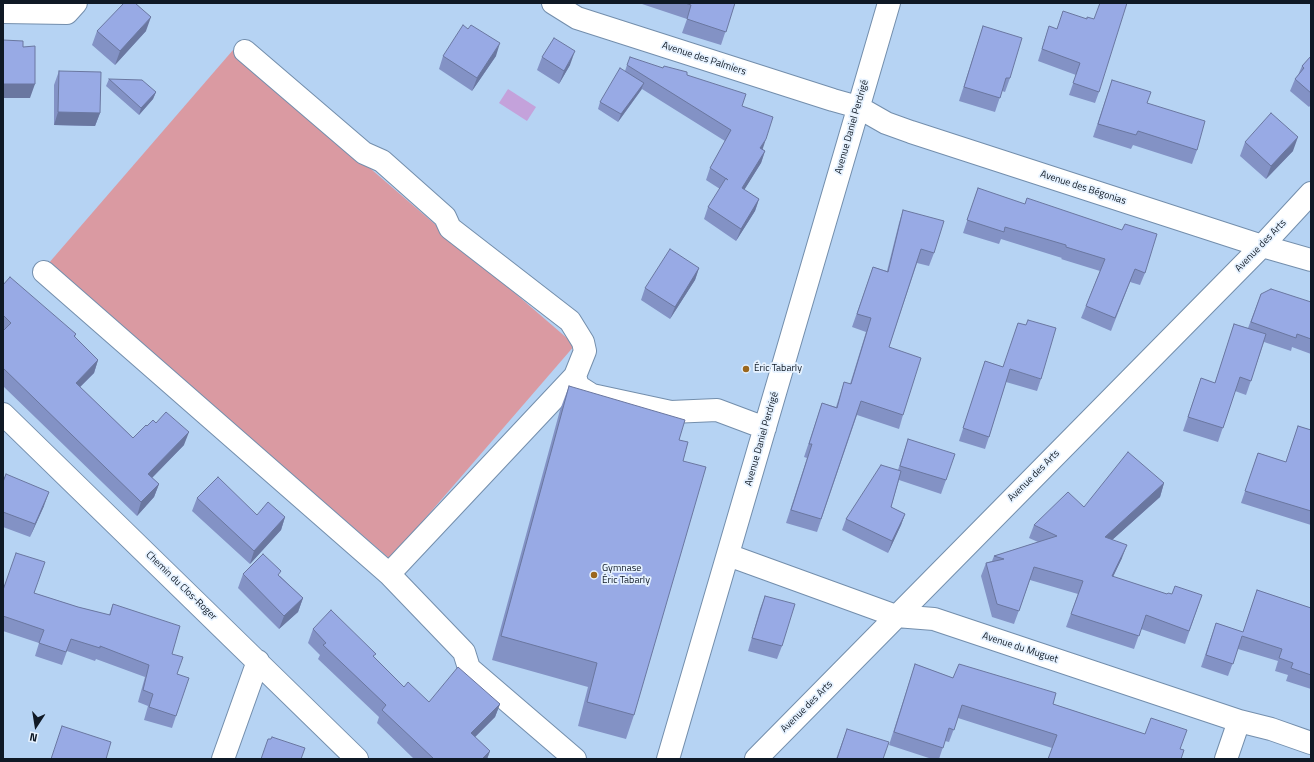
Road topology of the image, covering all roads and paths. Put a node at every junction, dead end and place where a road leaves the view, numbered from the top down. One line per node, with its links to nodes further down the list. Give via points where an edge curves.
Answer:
1 (76, 3): 4 (street, via 67,13)
2 (552, 3): 6 (street, Avenue des Palmiers, via 577,18)
3 (889, 3): 6 (street, Avenue Daniel Perdrigé)
4 (3, 12)
5 (245, 51): 11 (street, via 364,153 382,161 445,217 450,228 570,321 583,342 584,351)
6 (858, 107): 8 (street, Avenue des Bégonias, via 886,123 911,132); 13 (street, Avenue Daniel Perdrigé)
7 (1311, 193): 8 (street, Avenue des Arts)
8 (1262, 246): 9 (street, Avenue des Bégonias); 16 (street, Avenue des Arts)
9 (1311, 260)
10 (44, 272): 15 (street)
11 (575, 376): 13 (street, via 578,386 592,394 671,412 717,410); 15 (street)
12 (3, 414): 17 (street, Chemin du Clos-Roger)
13 (765, 428): 14 (street, Avenue Daniel Perdrigé)
14 (728, 555): 16 (street, Avenue du Muguet); 23 (street, Avenue Daniel Perdrigé)
15 (389, 574): 22 (street, via 464,652 469,668)
16 (896, 616): 18 (street, Avenue du Muguet, via 934,619); 24 (street, Avenue des Arts)
17 (258, 661): 20 (street); 21 (street, Chemin du Clos-Roger)
18 (1239, 721): 19 (street, Avenue du Muguet); 25 (street)
19 (1311, 743)
20 (224, 759)
21 (358, 759)
22 (575, 759)
23 (668, 759)
24 (756, 759)
25 (1226, 759)

